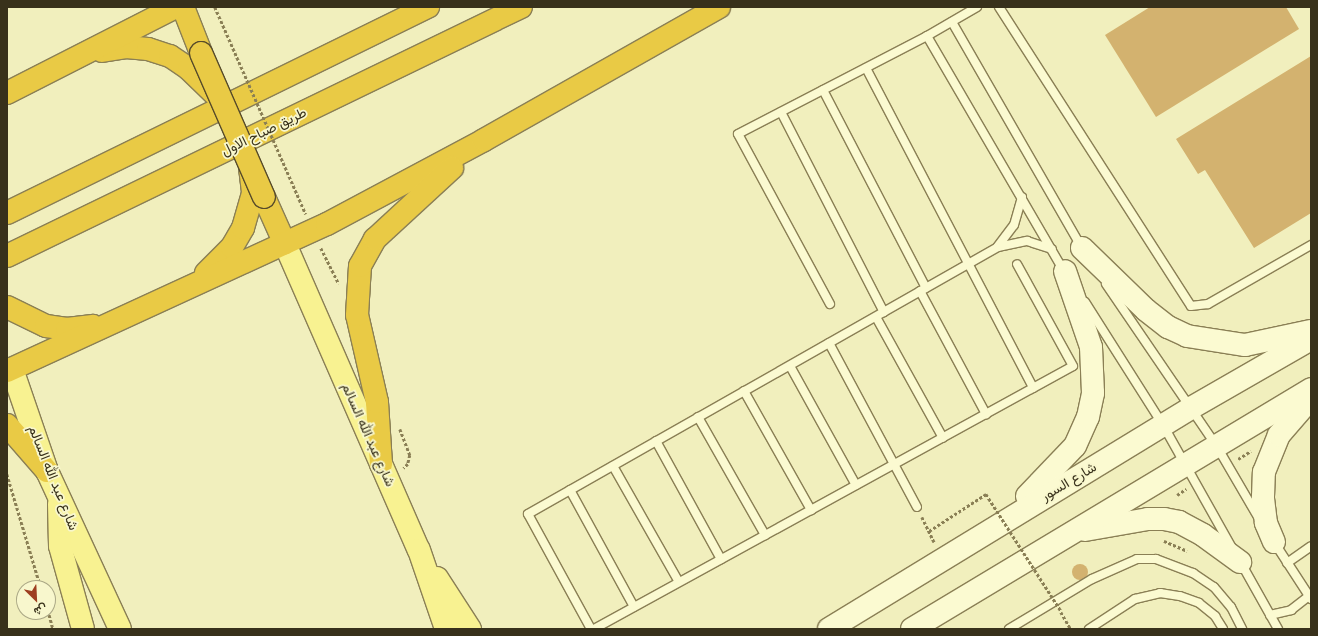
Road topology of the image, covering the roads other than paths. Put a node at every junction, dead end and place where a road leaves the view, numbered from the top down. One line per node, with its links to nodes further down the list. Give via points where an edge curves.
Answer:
1 (176, 7): 10 (highway)
2 (183, 7): 11 (highway)
3 (428, 7): 21 (highway)
4 (521, 7): 27 (highway, طريق صباح الاول)
5 (719, 7): 18 (highway)
6 (977, 7): 8 (lane)
7 (999, 7): 23 (lane, via 1191,306 1208,304)
8 (952, 22): 9 (lane); 25 (lane)
9 (927, 36): 12 (lane); 19 (lane)
10 (83, 54): 11 (highway, via 126,47 148,49); 13 (highway)
11 (195, 61): 20 (highway, bridge, via 222,101 250,166)
12 (866, 68): 14 (lane); 28 (lane)
13 (30, 82): 15 (highway); 16 (highway)
14 (823, 90): 17 (lane); 32 (lane)
15 (7, 93)
16 (7, 99)
17 (782, 112): 33 (lane, via 738,134); 35 (lane)
18 (484, 140): 22 (highway); 56 (highway, via 398,215 375,239 360,266 357,305 377,402)
19 (1022, 197): 24 (lane, via 1014,225); 26 (lane)
20 (257, 202): 22 (highway); 31 (highway, via 232,247 217,264)
21 (7, 213)
22 (285, 244): 31 (highway); 56 (main road, شارع عبد الله السالم)
23 (1311, 245)
24 (998, 247): 26 (lane, via 1027,241); 28 (lane)
25 (1082, 248): 38 (main road, via 1146,310 1168,327 1187,336 1245,345); 47 (lane)
26 (1052, 249): 30 (lane)
27 (7, 256)
28 (967, 264): 32 (lane); 43 (lane)
29 (1017, 264): 43 (lane, via 1073,366)
30 (1065, 271): 50 (lane); 65 (main road, via 1091,347 1095,371 1088,417 1075,446 1049,475)
31 (182, 290): 36 (highway)
32 (923, 290): 35 (lane); 48 (lane)
33 (830, 304)
34 (8, 308): 36 (highway, via 27,319 67,329 88,327)
35 (884, 312): 37 (lane)
36 (130, 314): 41 (highway)
37 (876, 317): 40 (lane); 52 (lane)
38 (1311, 331)
39 (1311, 339): 47 (main road, شارع السور)
40 (830, 343): 42 (lane); 57 (lane)
41 (9, 365): 59 (main road, شارع عبد الله السالم)
42 (790, 366): 45 (lane); 60 (lane)
43 (1033, 388): 48 (lane)
44 (1311, 389): 54 (main road)
45 (744, 391): 49 (lane); 64 (lane)
46 (1311, 398): 68 (main road, via 1280,435 1264,472 1266,523)
47 (1191, 408): 50 (main road, شارع السور); 54 (lane)
48 (986, 414): 52 (lane)
49 (698, 417): 53 (lane); 67 (lane)
50 (1163, 424): 55 (lane); 65 (main road, شارع السور)
51 (7, 425): 59 (highway)
52 (943, 438): 57 (lane)
53 (656, 441): 58 (lane); 71 (lane)
54 (1216, 445): 55 (main road); 68 (lane)
55 (1186, 463): 66 (main road); 72 (lane)
56 (381, 464): 70 (main road, شارع عبد الله السالم)
57 (895, 464): 60 (lane); 63 (lane)
58 (613, 466): 61 (lane); 74 (lane)
59 (46, 471): 62 (main road, شارع عبد الله السالم)
60 (856, 485): 64 (lane)
61 (570, 490): 76 (lane); 82 (lane, via 528,514)
62 (59, 499): 78 (main road, via 60,546); 79 (main road, شارع عبد الله السالم)
63 (917, 507)
64 (811, 510): 67 (lane)
65 (994, 527): 84 (main road, شارع السور)
66 (1070, 534): 72 (main road, via 1142,520 1164,519 1179,522 1203,535); 85 (main road)
67 (765, 535): 71 (lane)
68 (1274, 542): 73 (lane)
69 (1311, 546): 73 (lane)
70 (418, 550): 80 (main road, شارع عبد الله السالم); 81 (main road)
71 (721, 559): 74 (lane)
72 (1240, 562): 77 (lane)
73 (1287, 562): 75 (lane)
74 (680, 582): 76 (lane)
75 (1310, 597): 77 (lane, via 1291,610)
76 (634, 607): 83 (lane)
77 (1270, 615): 90 (lane)
78 (83, 629)
79 (120, 629)
80 (446, 629)
81 (470, 629)
82 (591, 629)
83 (594, 629)
84 (829, 629)
85 (912, 629)
86 (1009, 629): 89 (lane, via 1108,570 1124,562 1143,559 1175,565 1214,587 1230,607)
87 (1089, 629): 88 (lane, via 1135,599 1160,594 1180,596 1199,603 1215,616)
88 (1223, 629)
89 (1242, 629)
90 (1278, 629)

